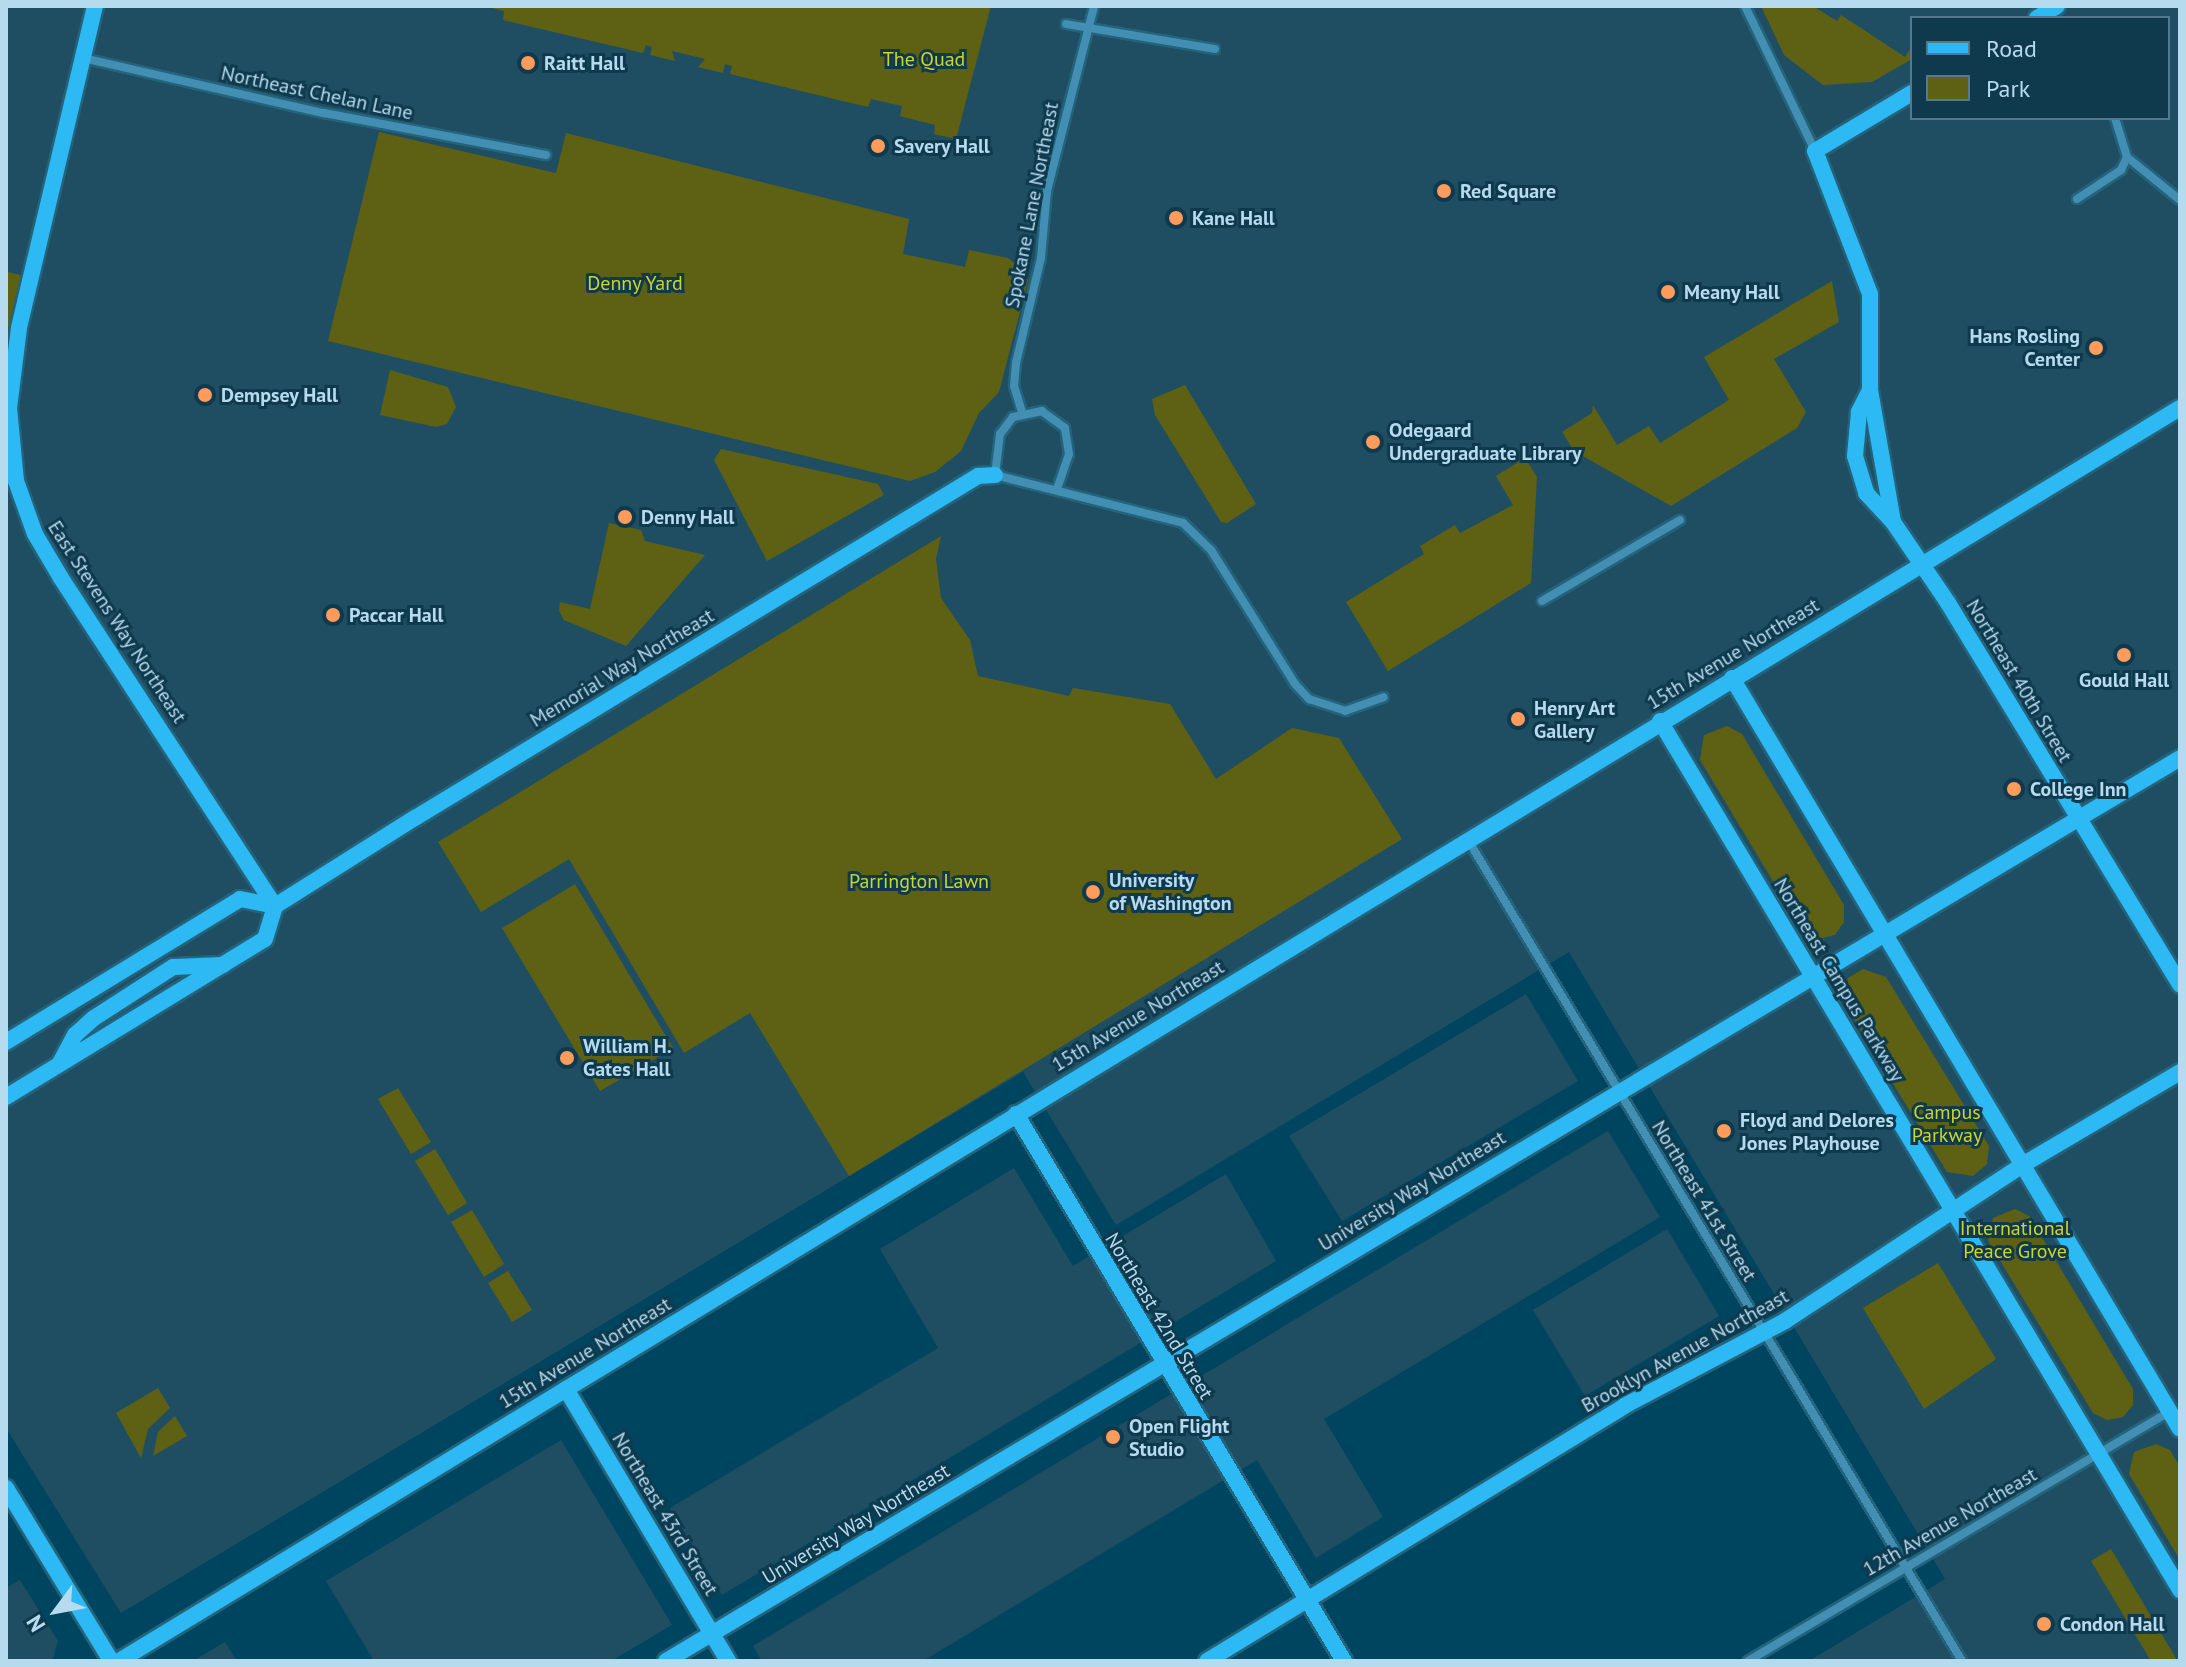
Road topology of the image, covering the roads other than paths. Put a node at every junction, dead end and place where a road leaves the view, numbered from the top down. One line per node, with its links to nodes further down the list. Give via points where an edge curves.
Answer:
1 (95, 6): 7 (street, East Stevens Way Northeast)
2 (1094, 6): 5 (street, Spokane Lane Northeast)
3 (1745, 6): 10 (street)
4 (1066, 24): 5 (street)
5 (1088, 30): 6 (street); 17 (street, Spokane Lane Northeast, via 1044,207 1041,258 1016,363 1014,386)
6 (1215, 49)
7 (83, 58): 11 (street, Northeast Chelan Lane, via 324,113); 30 (street, East Stevens Way Northeast, via 19,328 9,408 16,481 35,534 61,578)
8 (1910, 94): 10 (street)
9 (2116, 120): 12 (street)
10 (1815, 151): 15 (street, via 1870,294)
11 (546, 155)
12 (2127, 157): 13 (street, via 2121,170); 14 (street)
13 (2077, 199)
14 (2180, 200)
15 (1870, 390): 21 (street); 21 (street, Northeast 40th Street, via 1859,412 1859,475 1878,509)
16 (2180, 408): 22 (street, 15th Avenue Northeast)
17 (1022, 412): 18 (street, via 1000,434); 19 (street, via 1042,411 1065,428 1069,454)
18 (995, 475): 19 (street); 30 (street, Memorial Way Northeast, via 978,476 780,594)
19 (1057, 489): 25 (street, via 1168,516 1201,538 1309,699 1345,711)
20 (1680, 520): 23 (street)
21 (1893, 522): 22 (street, Northeast 40th Street)
22 (1920, 563): 24 (street, 15th Avenue Northeast); 28 (street, Northeast 40th Street)
23 (1542, 601)
24 (1732, 678): 26 (street, 15th Avenue Northeast); 31 (street)
25 (1384, 697)
26 (1660, 721): 29 (street, 15th Avenue Northeast); 33 (street, Northeast Campus Parkway)
27 (2180, 758): 28 (street, University Way Northeast)
28 (2079, 818): 31 (street, University Way Northeast); 34 (street, Northeast 40th Street)
29 (1467, 839): 38 (street, Northeast 41st Street); 40 (street, 15th Avenue Northeast)
30 (275, 906): 32 (street, via 265,939); 35 (street, via 240,899)
31 (1886, 931): 33 (street, University Way Northeast); 41 (street)
32 (223, 965): 36 (street); 36 (street, via 173,967 94,1018 75,1035)
33 (1813, 974): 38 (street, University Way Northeast); 42 (street, Northeast Campus Parkway)
34 (2180, 985)
35 (6, 1042)
36 (59, 1064): 39 (street)
37 (2180, 1072): 41 (street, Brooklyn Avenue Northeast)
38 (1619, 1090): 43 (street, Northeast 41st Street); 44 (street, University Way Northeast)
39 (6, 1097)
40 (1016, 1114): 44 (street, Northeast 42nd Street); 45 (street, 15th Avenue Northeast)
41 (2024, 1164): 42 (street, Brooklyn Avenue Northeast); 46 (street)
42 (1954, 1211): 43 (street, Brooklyn Avenue Northeast); 48 (street, Northeast Campus Parkway)
43 (1763, 1332): 50 (street, Northeast 41st Street); 52 (street, Brooklyn Avenue Northeast, via 1624,1406)
44 (1163, 1363): 52 (street, Northeast 42nd Street); 53 (street, University Way Northeast)
45 (566, 1389): 53 (street, Northeast 43rd Street); 55 (street, 15th Avenue Northeast)
46 (2169, 1411): 47 (street); 48 (street, 12th Avenue Northeast)
47 (2180, 1429)
48 (2098, 1453): 50 (street, 12th Avenue Northeast); 51 (street, Northeast Campus Parkway)
49 (6, 1488): 54 (street)
50 (1905, 1566): 60 (street, 12th Avenue Northeast); 61 (street, Northeast 41st Street)
51 (2180, 1590)
52 (1306, 1600): 58 (street, Brooklyn Avenue Northeast); 59 (street, Northeast 42nd Street)
53 (712, 1634): 56 (street, University Way Northeast); 57 (street, Northeast 43rd Street)
54 (111, 1661)
55 (119, 1661)
56 (666, 1661)
57 (728, 1661)
58 (1207, 1661)
59 (1344, 1661)
60 (1748, 1661)
61 (1962, 1661)

